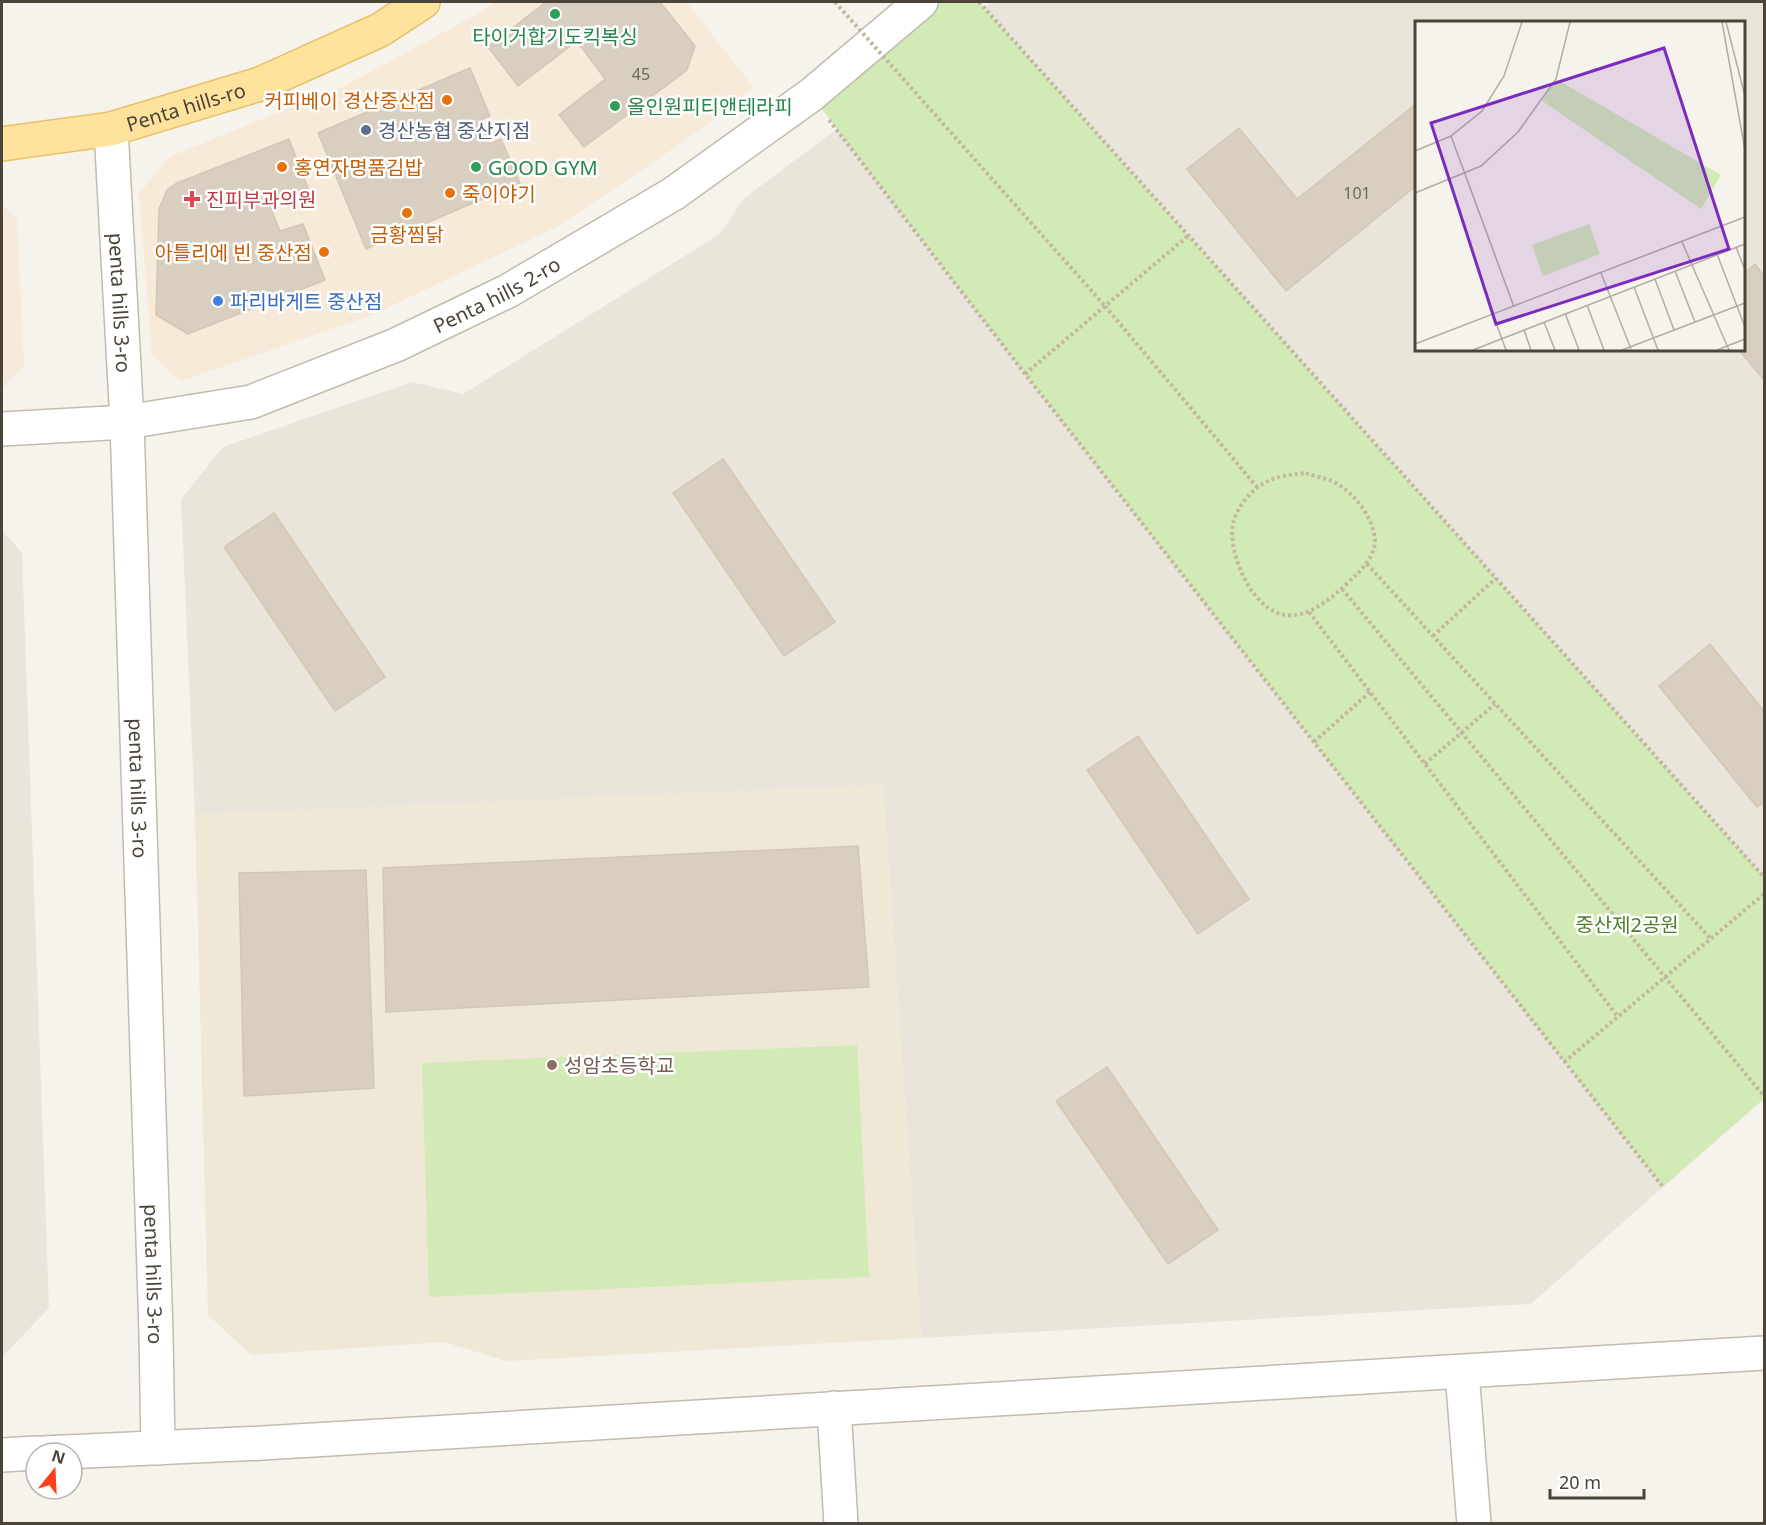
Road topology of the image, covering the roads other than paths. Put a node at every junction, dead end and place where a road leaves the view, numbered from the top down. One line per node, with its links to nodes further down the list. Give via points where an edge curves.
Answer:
1 (423, 2): 3 (main road, Penta hills-ro, via 380,30 260,84)
2 (921, 2): 5 (street, Penta hills 2-ro, via 811,95 673,194 508,291 396,345 250,402)
3 (111, 129): 4 (main road, Penta hills-ro); 5 (street, penta hills 3-ro)
4 (2, 144)
5 (127, 422): 6 (street, Penta hills 2-ro); 10 (street, penta hills 3-ro)
6 (2, 429)
7 (1764, 1353): 8 (street)
8 (1462, 1372): 9 (street); 15 (street)
9 (834, 1408): 10 (street); 14 (street)
10 (158, 1448): 11 (street)
11 (84, 1451)
12 (24, 1454): 13 (street)
13 (2, 1455)
14 (841, 1524)
15 (1474, 1524)

